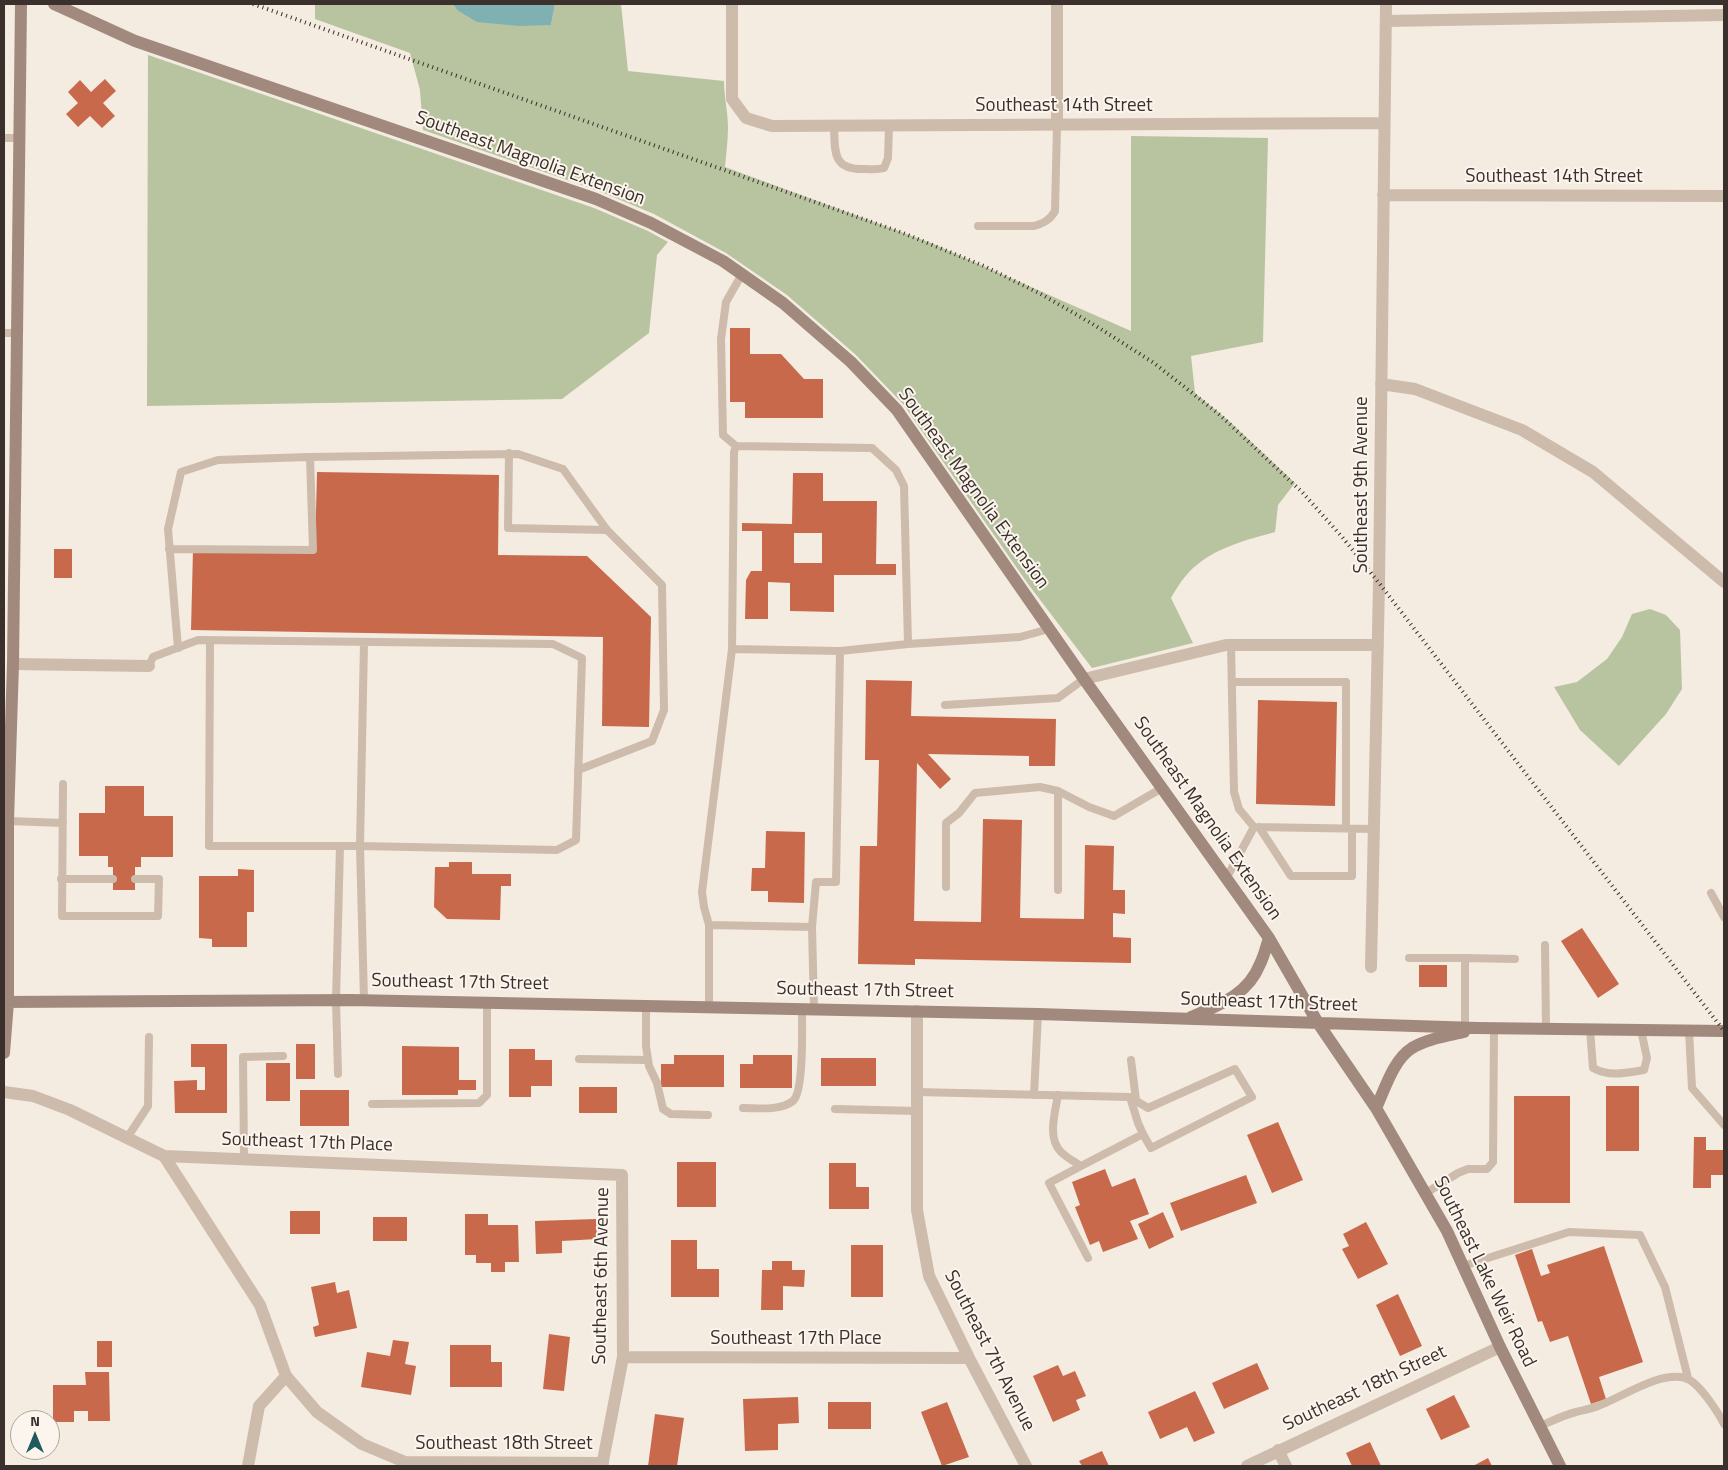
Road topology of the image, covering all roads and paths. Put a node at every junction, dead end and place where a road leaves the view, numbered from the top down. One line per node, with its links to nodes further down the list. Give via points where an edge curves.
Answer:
1 (21, 4): 13 (main road)
2 (54, 4): 17 (main road, Southeast Magnolia Extension, via 135,41 596,199 651,223)
3 (732, 4): 10 (street, Southeast 14th Street, via 732,99 746,118 772,126)
4 (1058, 4): 9 (street)
5 (1386, 4): 7 (street, Southeast 9th Avenue)
6 (1724, 15): 7 (street)
7 (1386, 21): 8 (street, Southeast 9th Avenue)
8 (1384, 123): 9 (street, Southeast 14th Street); 14 (street, Southeast 9th Avenue)
9 (1057, 125): 11 (street, Southeast 14th Street); 16 (lane, via 1055,211 1052,215 1043,224 1034,226)
10 (834, 126): 11 (street, Southeast 14th Street); 11 (lane, via 838,160 854,170 884,168 888,158)
11 (889, 126)
12 (4, 138): 13 (lane)
13 (20, 138): 19 (main road)
14 (1383, 195): 15 (street, Southeast 14th Street); 20 (street, Southeast 9th Avenue)
15 (1724, 196)
16 (978, 226)
17 (742, 274): 21 (lane, via 726,302 721,339 723,435); 28 (main road, Southeast Magnolia Extension, via 783,303 851,362 897,410)
18 (4, 333): 19 (lane)
19 (17, 333): 25 (main road)
20 (1381, 384): 27 (street, via 1415,389 1522,430 1593,472); 33 (street, Southeast 9th Avenue)
21 (736, 446): 31 (lane, via 872,448 896,470 904,486); 35 (lane)
22 (509, 453): 23 (lane); 24 (lane, via 563,469); 24 (lane, via 508,528)
23 (310, 457): 26 (lane, via 218,460 181,472 168,529); 26 (lane, via 313,550)
24 (607, 530): 42 (lane, via 662,585 664,710 652,741)
25 (9, 537): 37 (main road)
26 (169, 548): 34 (lane)
27 (1724, 582)
28 (1049, 629): 31 (lane, via 1020,636); 39 (main road, Southeast Magnolia Extension)
29 (210, 641): 30 (lane); 34 (lane, via 198,640); 51 (lane, via 209,846)
30 (364, 642): 42 (lane, via 552,644 582,658); 52 (lane)
31 (908, 644): 36 (lane)
32 (1231, 645): 33 (street); 39 (street); 40 (lane)
33 (1378, 645): 50 (street, Southeast 9th Avenue)
34 (178, 648): 38 (lane, via 153,657)
35 (732, 649): 36 (lane); 63 (lane, via 702,892)
36 (840, 651): 64 (lane, via 836,882 816,882)
37 (13, 664): 38 (street); 46 (main road)
38 (149, 666)
39 (1084, 679): 41 (lane, via 1058,698); 44 (main road, Southeast Magnolia Extension)
40 (1232, 682): 48 (lane, via 1234,792 1240,809); 49 (lane, via 1346,682)
41 (945, 705)
42 (578, 770): 52 (lane, via 576,840 557,850)
43 (63, 784): 47 (lane)
44 (1162, 788): 45 (lane, via 1114,816); 57 (main road, Southeast Magnolia Extension)
45 (1058, 791): 58 (lane, via 1040,788 975,793 946,823); 60 (lane)
46 (8, 821): 47 (lane); 53 (main road)
47 (63, 823): 54 (lane)
48 (1257, 827): 49 (lane); 49 (lane, via 1291,876 1352,876); 57 (lane)
49 (1349, 829): 50 (lane)
50 (1374, 829): 71 (street, Southeast 9th Avenue)
51 (340, 846): 52 (lane); 72 (lane)
52 (360, 846): 73 (lane)
53 (6, 871): 59 (main road)
54 (61, 879): 55 (lane); 56 (lane, via 62,916 158,916 159,879)
55 (113, 879)
56 (136, 879)
57 (1226, 879): 66 (main road, Southeast Magnolia Extension)
58 (946, 887)
59 (6, 888): 65 (main road)
60 (1058, 890)
61 (1711, 893): 62 (lane)
62 (1724, 917)
63 (709, 925): 64 (lane); 77 (lane)
64 (812, 927): 78 (lane)
65 (6, 930): 74 (main road)
66 (1269, 938): 81 (main road, via 1260,966 1244,989 1227,1002); 82 (main road, Southeast Magnolia Extension)
67 (1545, 945): 85 (lane)
68 (1409, 958): 69 (lane)
69 (1465, 958): 70 (lane); 83 (lane)
70 (1515, 959)
71 (1372, 966)
72 (336, 1000): 73 (main road, Southeast 17th Street); 74 (main road, Southeast 17th Street); 96 (lane)
73 (364, 1000): 75 (main road, Southeast 17th Street)
74 (6, 1002): 91 (main road)
75 (488, 1002): 76 (main road, Southeast 17th Street); 102 (lane, via 487,1095 479,1103)
76 (646, 1005): 77 (main road, Southeast 17th Street); 94 (lane)
77 (710, 1006): 78 (main road, Southeast 17th Street)
78 (808, 1009): 79 (main road, Southeast 17th Street); 103 (lane, via 795,1100 772,1108)
79 (917, 1012): 80 (main road, Southeast 17th Street); 98 (street, Southeast 7th Avenue)
80 (1038, 1014): 81 (main road, Southeast 17th Street); 99 (lane)
81 (1185, 1019): 82 (main road, Southeast 17th Street)
82 (1318, 1023): 83 (main road, Southeast 17th Street); 104 (main road, Southeast Lake Weir Road)
83 (1471, 1028): 84 (main road, Southeast 17th Street); 104 (main road, via 1411,1049 1398,1062)
84 (1494, 1028): 85 (main road, Southeast 17th Street); 115 (lane, via 1493,1162 1487,1169 1458,1172)
85 (1546, 1029): 86 (main road, Southeast 17th Street)
86 (1590, 1030): 87 (main road, Southeast 17th Street); 87 (lane, via 1593,1068 1622,1074 1644,1070 1647,1058)
87 (1641, 1030): 88 (main road, Southeast 17th Street)
88 (1689, 1031): 89 (main road, Southeast 17th Street); 108 (lane, via 1692,1088)
89 (1724, 1031)
90 (149, 1037): 110 (lane, via 148,1106)
91 (4, 1053)
92 (283, 1056): 112 (lane, via 243,1057)
93 (579, 1059): 94 (lane)
94 (648, 1060): 107 (lane, via 662,1109 670,1114)
95 (1131, 1060): 101 (lane)
96 (338, 1074)
97 (4, 1092): 110 (street, Southeast 17th Place, via 33,1096)
98 (917, 1092): 99 (lane); 106 (street, Southeast 7th Avenue)
99 (1034, 1095): 100 (lane)
100 (1058, 1095): 101 (lane); 113 (lane, via 1053,1120 1056,1144)
101 (1133, 1099): 109 (lane); 109 (lane, via 1148,1108 1235,1069 1252,1097 1151,1148)
102 (372, 1104)
103 (743, 1108)
104 (1376, 1108): 115 (main road, Southeast Lake Weir Road)
105 (835, 1109): 106 (lane)
106 (917, 1112): 120 (street, Southeast 7th Avenue, via 917,1210 929,1276)
107 (708, 1115)
108 (1724, 1125)
109 (1144, 1134): 113 (lane)
110 (127, 1138): 111 (street, Southeast 17th Place)
111 (164, 1156): 112 (street, Southeast 17th Place); 121 (street, via 260,1305)
112 (244, 1159): 114 (street, Southeast 17th Place)
113 (1081, 1166): 116 (lane, via 1049,1183)
114 (622, 1175): 119 (street, Southeast 6th Avenue)
115 (1426, 1194): 117 (main road, Southeast Lake Weir Road)
116 (1088, 1258)
117 (1463, 1266): 118 (main road, Southeast Lake Weir Road); 122 (lane, via 1569,1232 1640,1235 1665,1287)
118 (1500, 1347): 124 (main road, Southeast Lake Weir Road); 125 (street, Southeast 18th Street)
119 (623, 1357): 120 (street, Southeast 17th Place); 126 (street, Southeast 6th Avenue)
120 (969, 1358): 128 (street, Southeast 7th Avenue)
121 (286, 1376): 126 (street, Southeast 18th Street, via 317,1412 362,1444 405,1462); 127 (street, via 260,1406)
122 (1688, 1378): 123 (lane, via 1719,1412); 124 (lane, via 1671,1376 1597,1407)
123 (1724, 1424)
124 (1540, 1426): 131 (main road, Southeast Lake Weir Road)
125 (1278, 1450): 129 (street, Southeast 18th Street); 130 (street)
126 (603, 1465)
127 (248, 1466)
128 (1026, 1466)
129 (1247, 1466)
130 (1286, 1466)
131 (1560, 1466)

